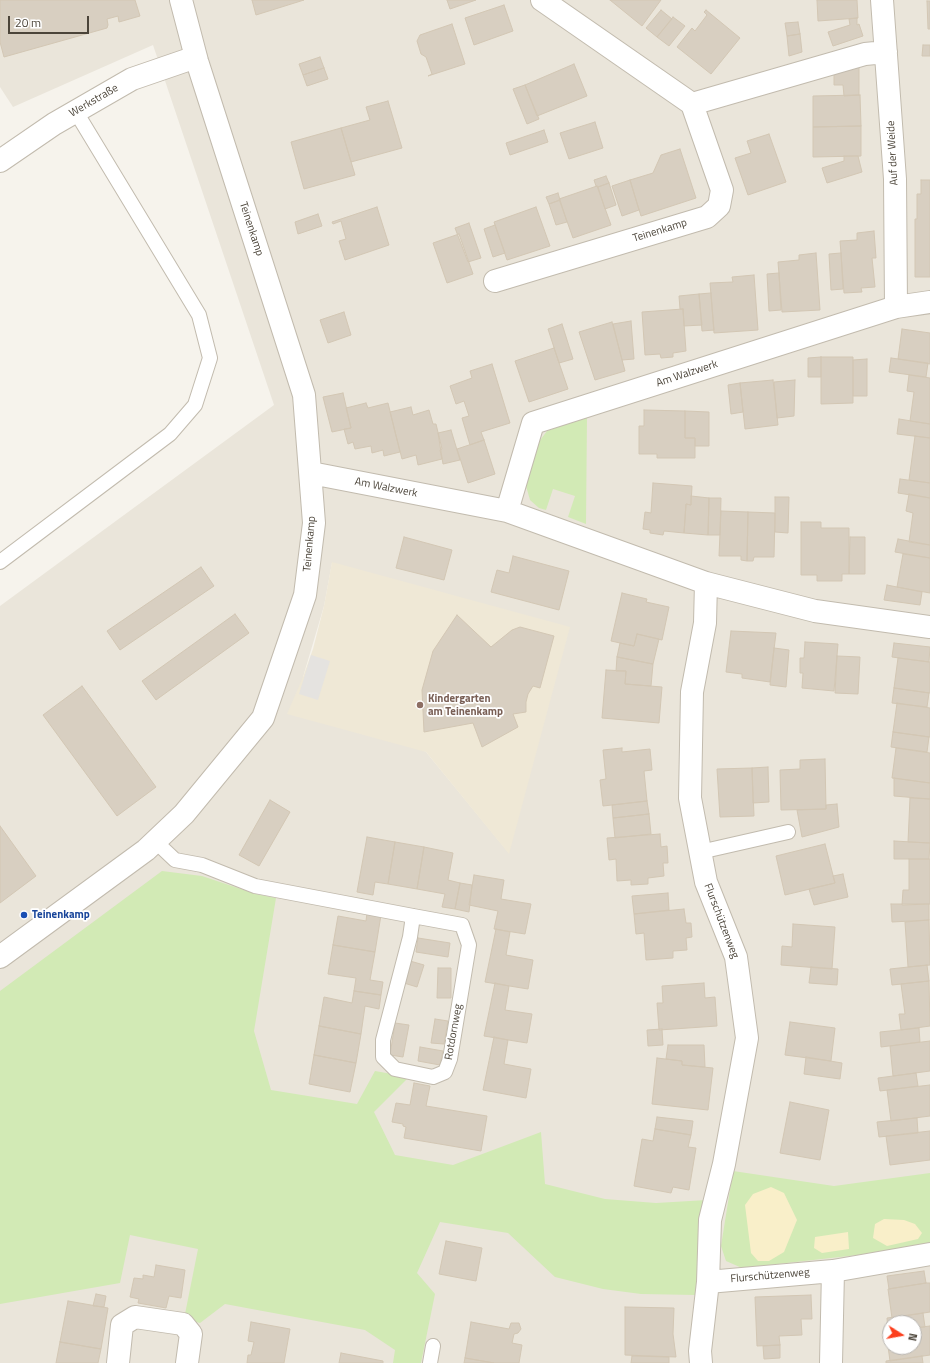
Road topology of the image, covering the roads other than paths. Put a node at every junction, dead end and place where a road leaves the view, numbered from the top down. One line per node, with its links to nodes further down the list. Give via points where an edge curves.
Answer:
1 (181, 0): 5 (street, Teinenkamp)
2 (542, 0): 6 (street)
3 (882, 0): 4 (street, Auf der Weide)
4 (886, 52): 6 (street, via 865,54); 11 (street, Auf der Weide, via 895,179)
5 (196, 57): 7 (street, Werkstraße, via 132,79); 12 (street, Teinenkamp, via 304,395)
6 (692, 104): 9 (street, Teinenkamp, via 722,190 719,206 707,217)
7 (76, 112): 8 (street, Werkstraße); 14 (lane, via 199,315 210,358 195,405 170,434)
8 (0, 161)
9 (495, 281)
10 (930, 302): 11 (street, Am Walzwerk)
11 (896, 306): 13 (street, Am Walzwerk, via 533,423)
12 (311, 473): 13 (street, Am Walzwerk); 18 (street, Teinenkamp, via 314,523 305,595 263,718 184,814)
13 (507, 511): 15 (street, Am Walzwerk)
14 (0, 562)
15 (706, 583): 16 (street, Am Walzwerk, via 814,611); 19 (street, Flurschützenweg, via 705,623 692,700 690,798)
16 (930, 627)
17 (788, 832): 19 (lane)
18 (156, 842): 20 (lane, Rotdornweg, via 175,860 202,865 255,886); 21 (street, Teinenkamp)
19 (700, 852): 24 (street, Flurschützenweg, via 706,882 736,957 747,1038 724,1164 710,1220)
20 (413, 916): 20 (lane, Rotdornweg, via 410,937 383,1040 384,1057 394,1069 433,1077 446,1072 450,1059 469,945 462,925)
21 (0, 957)
22 (930, 1254): 23 (street, Flurschützenweg)
23 (833, 1271): 24 (street, Flurschützenweg); 30 (street)
24 (708, 1282): 29 (street, Flurschützenweg, via 700,1351)
25 (433, 1346): 28 (lane)
26 (118, 1363): 27 (street, via 122,1325 134,1317 183,1324 191,1334)
27 (187, 1363)
28 (430, 1363)
29 (701, 1363)
30 (831, 1363)

